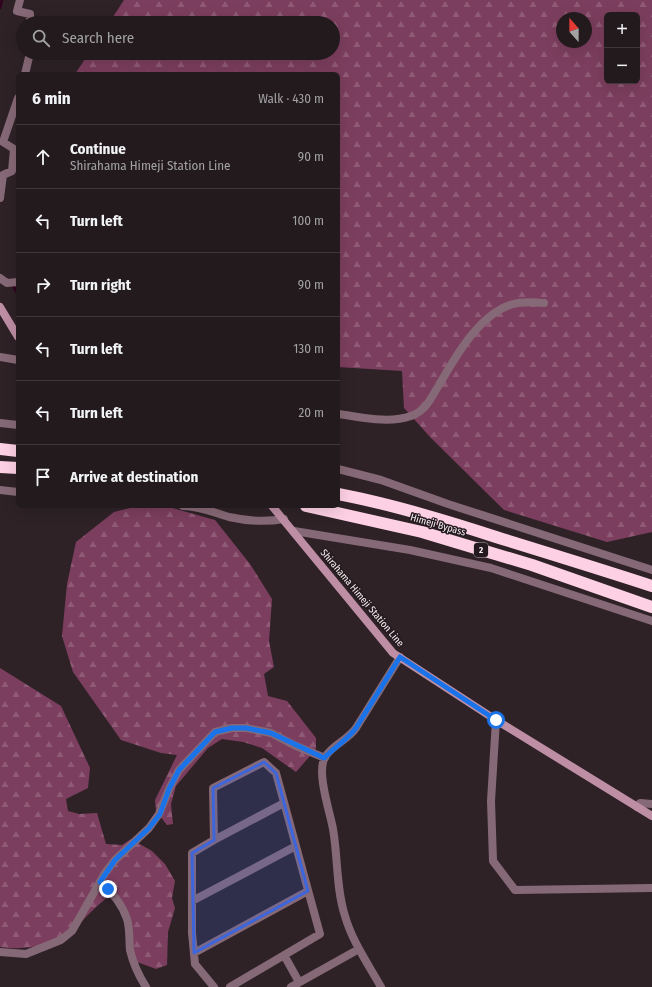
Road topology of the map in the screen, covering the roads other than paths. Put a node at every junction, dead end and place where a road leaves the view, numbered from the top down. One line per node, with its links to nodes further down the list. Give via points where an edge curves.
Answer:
1 (20, 0): 2 (street, via 17,11)
2 (30, 16)
3 (28, 60): 4 (street)
4 (25, 72)
5 (16, 103): 6 (street)
6 (1, 142): 7 (street, via 14,149 12,171 3,175)
7 (0, 198)
8 (544, 303): 13 (street, via 515,303 491,316 470,337 425,408 411,416 381,419)
9 (0, 307): 10 (main road)
10 (16, 334)
11 (0, 358): 12 (street)
12 (16, 360)
13 (340, 414)
14 (0, 423): 15 (street)
15 (16, 425)
16 (0, 450): 17 (highway)
17 (16, 451)
18 (0, 467): 19 (highway)
19 (16, 468)
20 (340, 470): 29 (street, via 381,480)
21 (0, 490): 22 (street)
22 (16, 492)
23 (340, 494): 30 (highway, Himeji Bypass / 2, via 457,524)
24 (201, 508): 27 (street, via 230,517 265,522)
25 (274, 508): 27 (main road, Shirahama Himeji Station Line)
26 (315, 508): 31 (highway, Himeji Bypass / 2, via 422,532 532,565)
27 (284, 519): 28 (main road, Shirahama Himeji Station Line)
28 (294, 531): 32 (street, via 410,550 491,568); 33 (main road, Shirahama Himeji Station Line, via 393,652)
29 (652, 570)
30 (652, 586)
31 (652, 607)
32 (652, 622)
33 (400, 657): 34 (main road, Shirahama Himeji Station Line); 35 (street, via 350,737)
34 (496, 720): 38 (main road, Shirahama Himeji Station Line); 43 (street, via 491,801 493,861 515,890)
35 (324, 758): 42 (street, via 271,733 246,728 215,732 179,770 160,814 115,860); 46 (street, via 322,779 334,830 344,915)
36 (284, 803): 40 (street); 40 (street, via 276,773 264,762 213,788); 41 (street)
37 (652, 804): 38 (street, via 640,803)
38 (637, 807): 39 (main road, Shirahama Himeji Station Line)
39 (652, 816)
40 (214, 840): 45 (street, via 192,853)
41 (296, 846): 44 (street); 45 (street)
42 (100, 882): 47 (street, via 72,931 61,940 26,954); 51 (street, via 120,904 127,920 131,952)
43 (652, 888)
44 (308, 891): 48 (street); 49 (street, via 320,934)
45 (192, 901): 48 (street)
46 (359, 949): 50 (street); 55 (street)
47 (0, 952)
48 (194, 953): 52 (street, via 195,964)
49 (284, 955): 50 (street); 53 (street)
50 (299, 982): 54 (street)
51 (146, 987)
52 (214, 987)
53 (230, 987)
54 (291, 987)
55 (380, 987)

